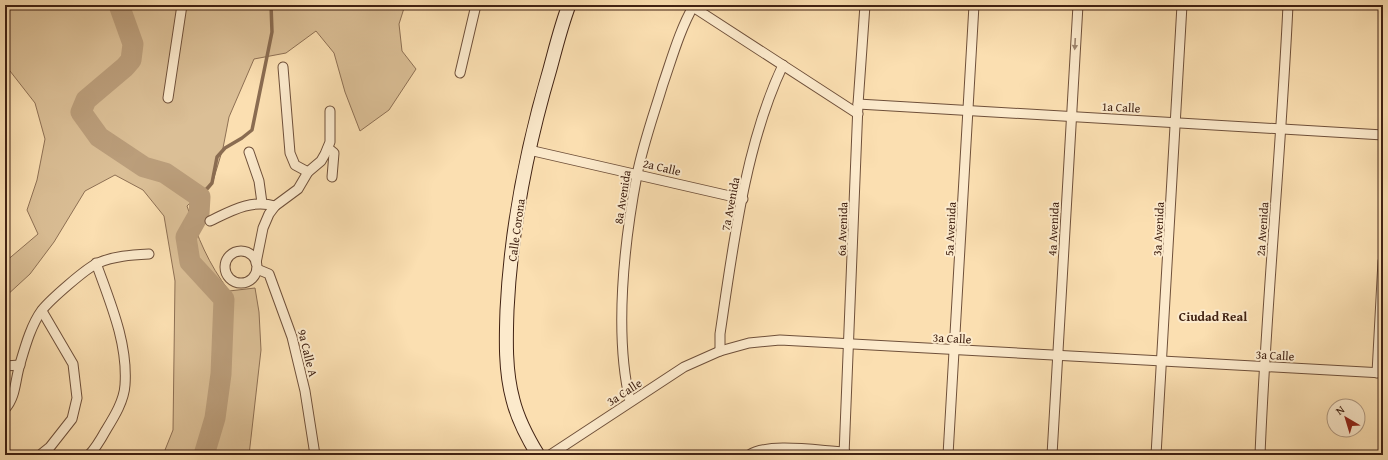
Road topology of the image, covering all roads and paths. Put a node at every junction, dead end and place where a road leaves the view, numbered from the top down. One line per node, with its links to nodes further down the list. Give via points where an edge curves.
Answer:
1 (182, 5): 13 (street)
2 (476, 5): 12 (street)
3 (569, 5): 23 (street, Calle Corona)
4 (865, 5): 14 (street, 6a Avenida)
5 (974, 5): 16 (street, 5a Avenida)
6 (1078, 5): 18 (street, 4a Avenida, one-way to 18)
7 (1182, 5): 19 (street, 3a Avenida)
8 (1288, 5): 20 (street, 2a Avenida)
9 (692, 6): 10 (street); 26 (street, 8a Avenida, via 671,59)
10 (783, 65): 17 (street); 28 (street, 7a Avenida, via 758,133)
11 (283, 66): 25 (street, via 290,153 295,165)
12 (460, 74)
13 (168, 98)
14 (858, 104): 16 (street, 1a Calle); 17 (street, 6a Avenida)
15 (330, 111): 22 (street)
16 (968, 111): 18 (street, 1a Calle); 37 (street, 5a Avenida)
17 (858, 114): 36 (street, 6a Avenida)
18 (1071, 116): 19 (street, 1a Calle); 39 (street, 4a Avenida)
19 (1176, 122): 20 (street, 1a Calle); 40 (street, 3a Avenida)
20 (1282, 128): 21 (street, 1a Calle); 43 (street, 2a Avenida)
21 (1383, 135)
22 (328, 148): 25 (street, via 321,161); 27 (street, via 334,153)
23 (529, 150): 26 (street, 2a Calle); 51 (street, Calle Corona, via 511,255 506,342 512,399 519,420)
24 (249, 152): 29 (street, via 259,181)
25 (308, 172): 30 (street, via 298,188)
26 (637, 174): 28 (street, 2a Calle); 45 (street, 8a Avenida, via 623,286 623,350)
27 (332, 177)
28 (743, 199): 38 (street, 7a Avenida, via 720,334)
29 (262, 203): 30 (street); 31 (street, via 246,205)
30 (275, 206): 50 (street, 9a Calle A, via 263,228 257,266 269,274 292,337 305,391)
31 (210, 221)
32 (149, 254): 34 (street, via 113,258)
33 (1383, 260): 44 (street)
34 (96, 264): 35 (street, via 84,271); 49 (street, via 120,333 125,363 125,386 115,415 94,450)
35 (42, 310): 41 (street, via 30,334); 48 (street, via 73,364 77,398 72,419 50,447)
36 (849, 344): 37 (street, 3a Calle); 38 (street, 3a Calle, via 780,340 749,343); 47 (street, 6a Avenida)
37 (955, 350): 39 (street, 3a Calle); 54 (street, 5a Avenida)
38 (720, 351): 45 (street, 3a Calle, via 684,367)
39 (1057, 355): 40 (street, 3a Calle); 55 (street, 4a Avenida)
40 (1162, 361): 43 (street, 3a Calle); 56 (street, 3a Avenida)
41 (20, 365): 42 (street); 46 (street, via 12,402)
42 (5, 366)
43 (1264, 366): 44 (street, 3a Calle); 57 (street, 2a Avenida)
44 (1380, 373)
45 (630, 401): 52 (street, 3a Calle)
46 (5, 410)
47 (844, 453): 53 (street, via 770,448 756,450)
48 (40, 455)
49 (88, 455)
50 (315, 455)
51 (538, 455)
52 (550, 455)
53 (749, 455)
54 (948, 455)
55 (1052, 455)
56 (1156, 455)
57 (1260, 455)

